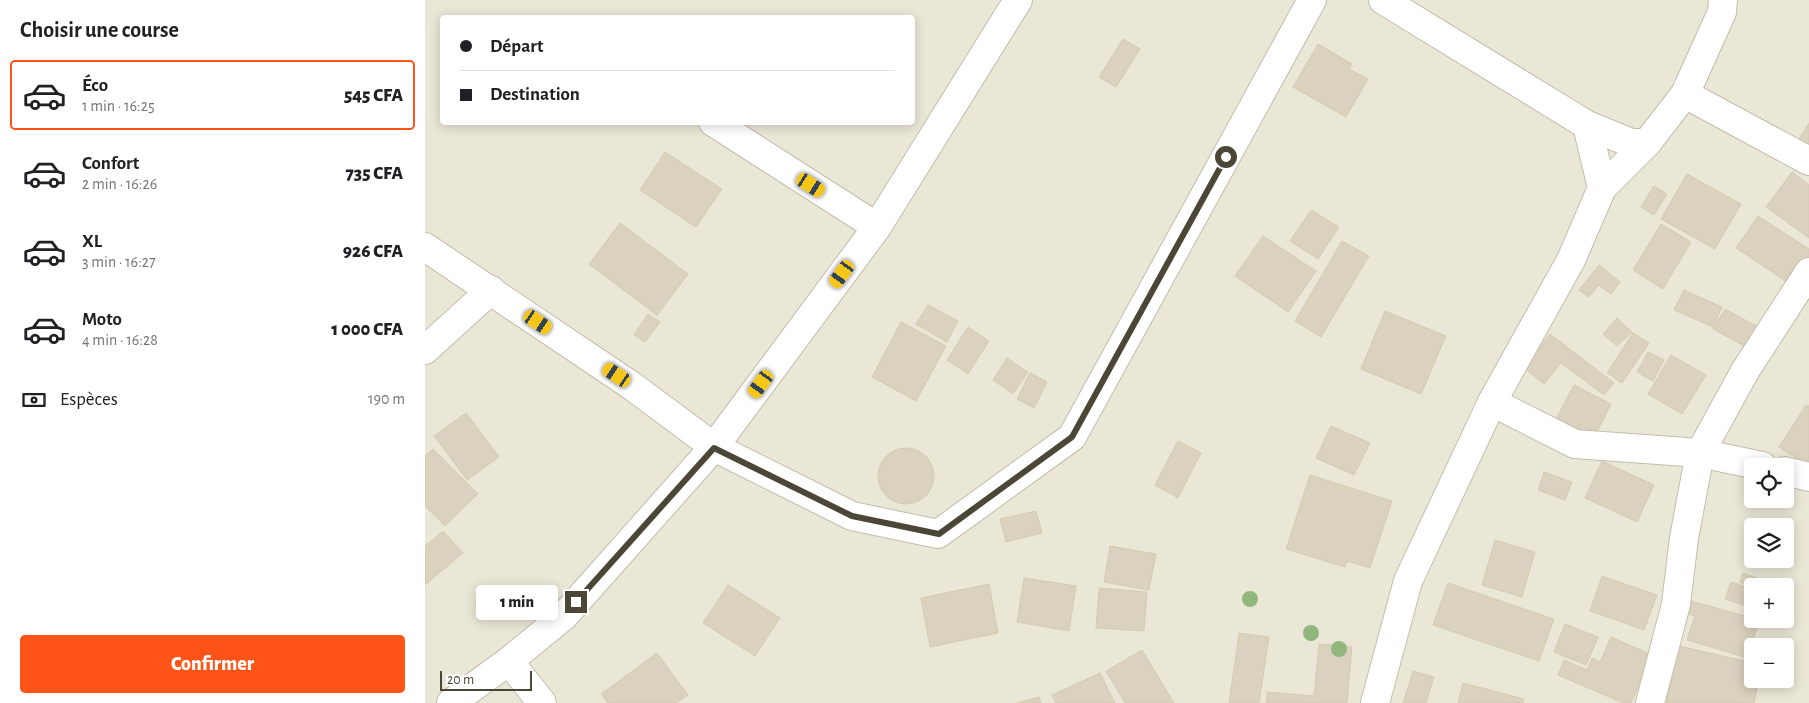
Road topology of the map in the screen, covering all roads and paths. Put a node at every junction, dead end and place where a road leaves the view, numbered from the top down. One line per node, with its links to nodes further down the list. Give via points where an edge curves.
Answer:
1 (1018, 0): 11 (street)
2 (1312, 0): 17 (street, via 1072,437 939,534 852,516)
3 (1383, 0): 7 (street)
4 (1723, 0): 5 (street, via 1722,12)
5 (1685, 94): 8 (street); 9 (street)
6 (718, 125): 11 (street)
7 (1587, 125): 8 (street, via 1631,143); 10 (street)
8 (1647, 143): 10 (street)
9 (1809, 161)
10 (1602, 188): 16 (street, via 1571,260)
11 (877, 227): 17 (street)
12 (425, 247): 14 (street)
13 (1809, 272): 18 (street, via 1745,372)
14 (491, 290): 15 (street); 17 (street, via 632,386)
15 (425, 350)
16 (1492, 402): 18 (street, via 1575,444); 25 (street, via 1408,581)
17 (714, 448): 22 (street, via 564,616)
18 (1700, 453): 19 (street); 26 (street, via 1676,604)
19 (1744, 462)
20 (1794, 473): 21 (street)
21 (1809, 477)
22 (509, 661): 23 (street); 24 (street)
23 (451, 703)
24 (542, 703)
25 (1375, 703)
26 (1649, 703)

